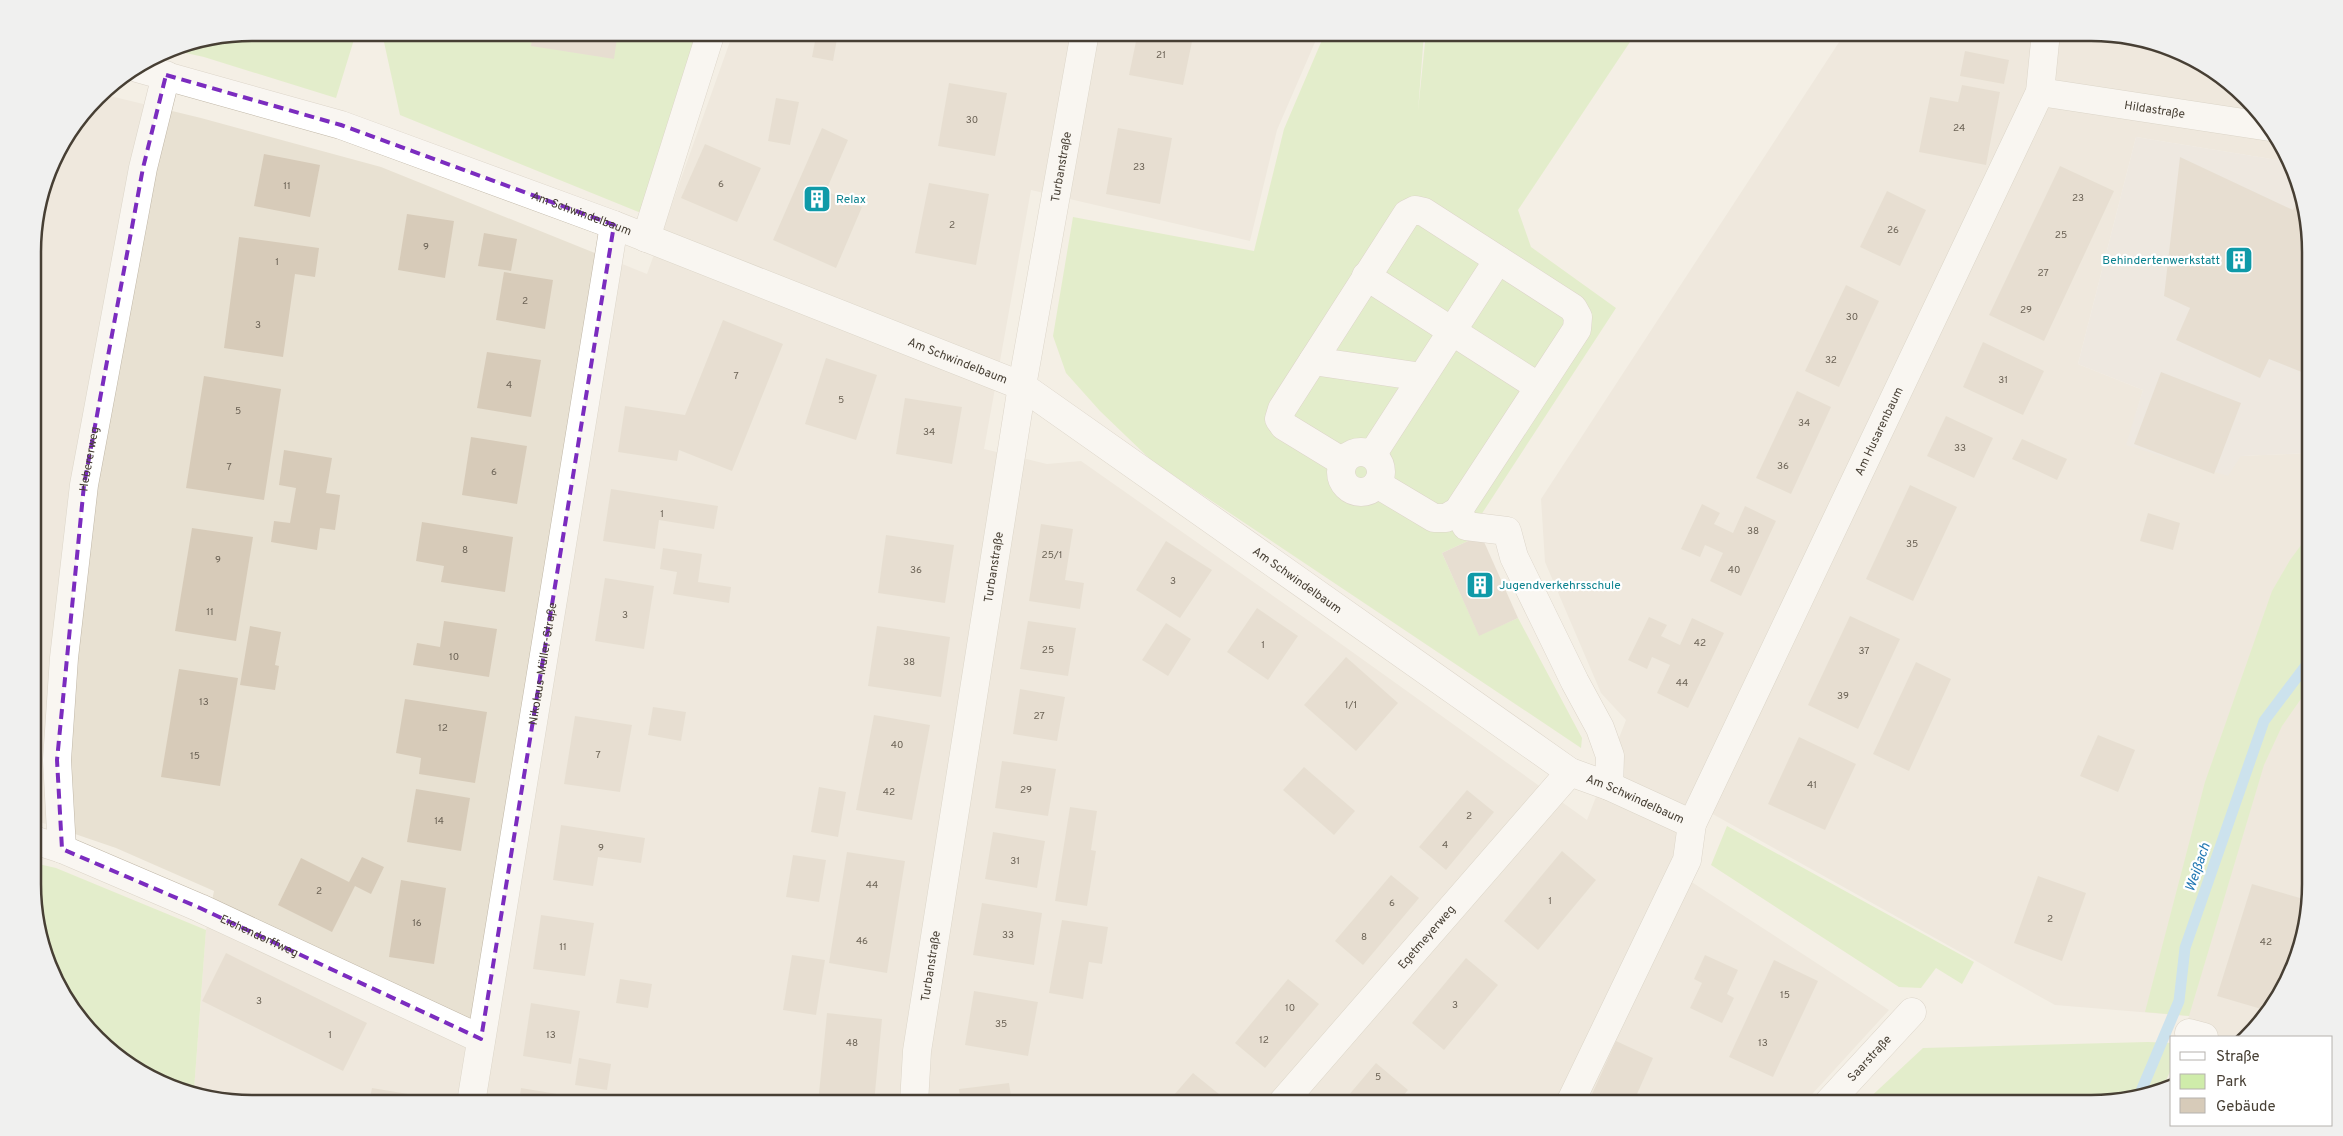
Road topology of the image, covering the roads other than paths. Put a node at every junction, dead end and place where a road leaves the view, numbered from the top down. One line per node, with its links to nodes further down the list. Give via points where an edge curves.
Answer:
1 (708, 41): 9 (street)
2 (1083, 41): 15 (street, Turbanstraße)
3 (2045, 41): 6 (street, Am Husarenbaum)
4 (145, 70): 5 (street, Am Schwindelbaum)
5 (166, 75): 8 (street, Am Schwindelbaum, via 341,126); 25 (street, Hebererweg, via 143,168 84,485 64,658 57,760)
6 (2040, 92): 7 (street, Hildastraße); 23 (street, Am Husarenbaum)
7 (2259, 125)
8 (614, 225): 9 (street, Am Schwindelbaum); 27 (street, Nikolaus-Müller-Straße)
9 (646, 238): 15 (street, Am Schwindelbaum)
10 (1498, 260): 11 (street, via 1424,212 1415,210 1406,214); 12 (street); 16 (street, via 1573,308 1578,317 1577,329)
11 (1366, 276): 12 (street); 13 (street)
12 (1452, 331): 14 (street); 16 (street)
13 (1313, 361): 14 (street); 18 (street, via 1279,419 1284,426)
14 (1422, 377): 17 (street)
15 (1022, 386): 21 (street, Am Schwindelbaum); 29 (street, Turbanstraße, via 917,1051)
16 (1539, 387): 20 (street)
17 (1372, 455): 18 (street, via 1354,453); 19 (street, via 1380,466)
18 (1343, 462): 19 (street, via 1341,475 1349,489 1365,492)
19 (1377, 484): 20 (street, via 1434,518 1446,518)
20 (1458, 511): 22 (street, via 1466,526 1507,531 1514,557 1600,728 1610,756)
21 (1570, 772): 22 (street, Am Schwindelbaum); 30 (street, Egetmeyerweg)
22 (1609, 786): 23 (street, Am Schwindelbaum)
23 (1692, 824): 31 (street, Am Husarenbaum, via 1687,860)
24 (41, 842): 25 (street, Eichendorffweg)
25 (62, 849): 27 (street, Eichendorffweg, via 200,908)
26 (1912, 1012): 32 (street, Saarstraße)
27 (481, 1039): 28 (street, Nikolaus-Müller-Straße)
28 (472, 1095)
29 (914, 1095)
30 (1289, 1095)
31 (1574, 1095)
32 (1835, 1095)

